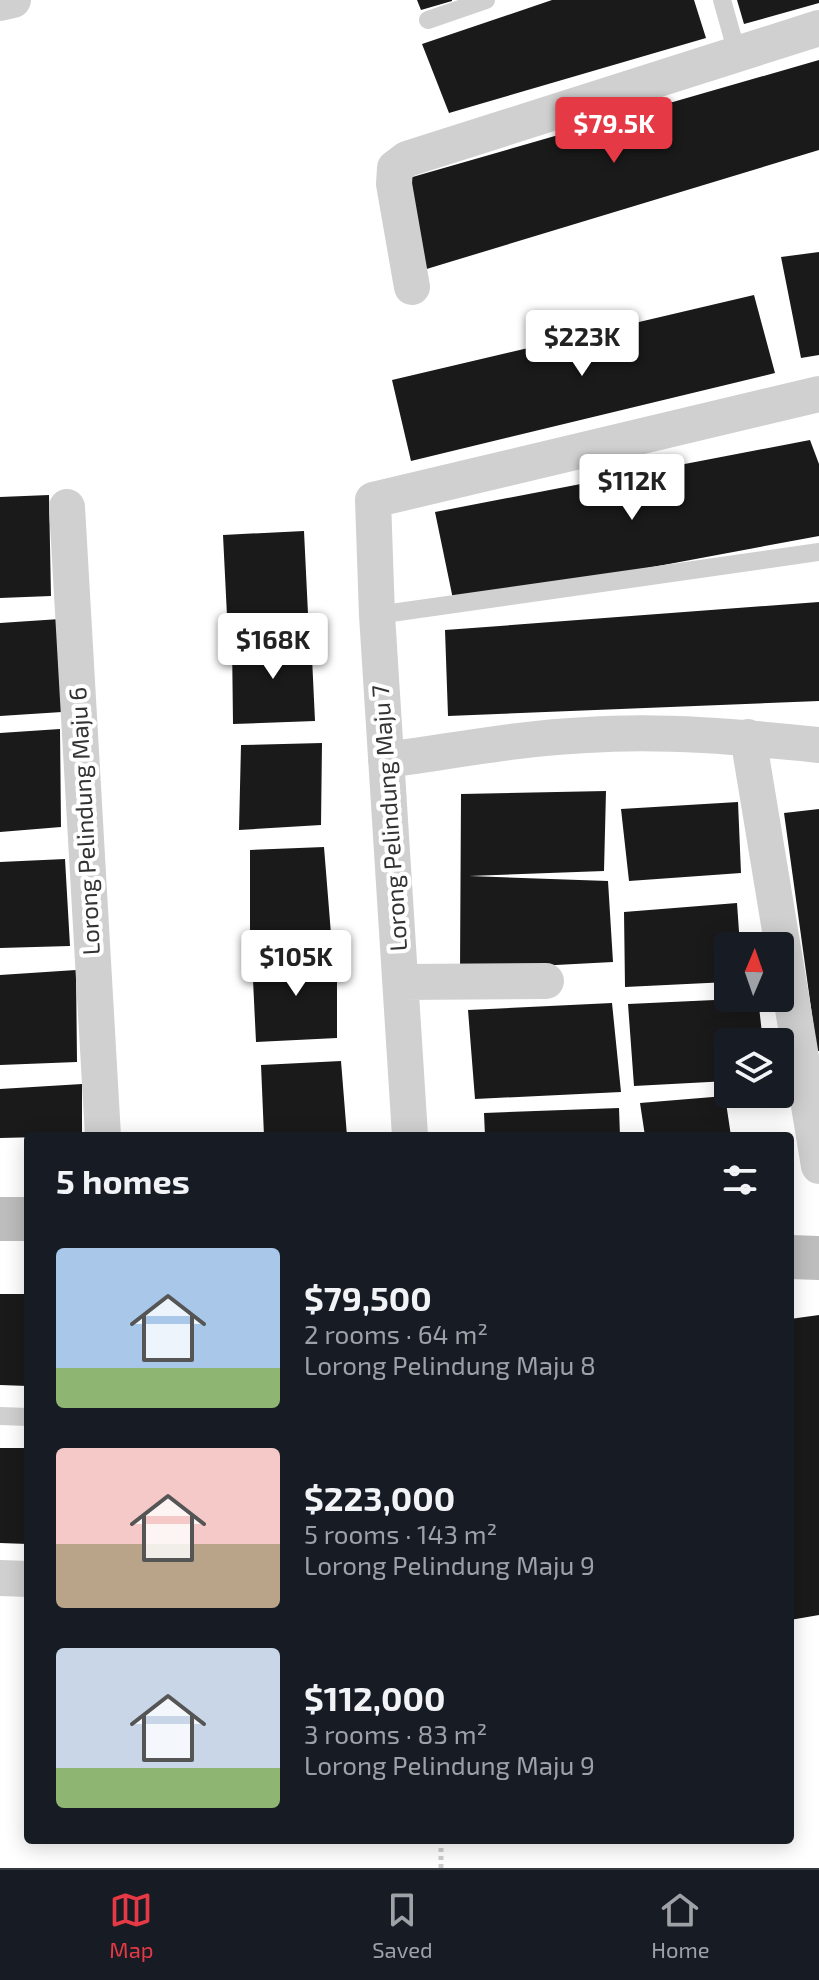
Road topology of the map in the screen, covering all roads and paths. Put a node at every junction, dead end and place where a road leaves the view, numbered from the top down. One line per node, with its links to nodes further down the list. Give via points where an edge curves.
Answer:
1 (13, 0): 4 (street)
2 (486, 0): 5 (lane)
3 (722, 0): 7 (lane)
4 (0, 3)
5 (428, 20)
6 (819, 28): 7 (street)
7 (737, 53): 8 (street, via 407,159 395,168 394,184)
8 (412, 287)
9 (819, 394): 12 (street, Lorong Pelindung Maju 7, via 373,500)
10 (67, 507): 18 (street, Lorong Pelindung Maju 6)
11 (819, 552): 12 (lane)
12 (377, 615): 15 (street, Lorong Pelindung Maju 7)
13 (748, 737): 14 (street); 15 (street, via 586,735); 20 (street)
14 (819, 745)
15 (386, 760): 17 (street, Lorong Pelindung Maju 7)
16 (546, 981): 17 (street)
17 (401, 982): 19 (street, Lorong Pelindung Maju 7)
18 (103, 1132)
19 (410, 1132)
20 (818, 1160)
21 (0, 1219): 22 (street)
22 (24, 1219)
23 (794, 1257): 24 (street)
24 (819, 1258)
25 (0, 1416): 26 (lane)
26 (24, 1417)
27 (0, 1578): 28 (street)
28 (24, 1579)
29 (441, 1844): 30 (path)
30 (441, 1868)

